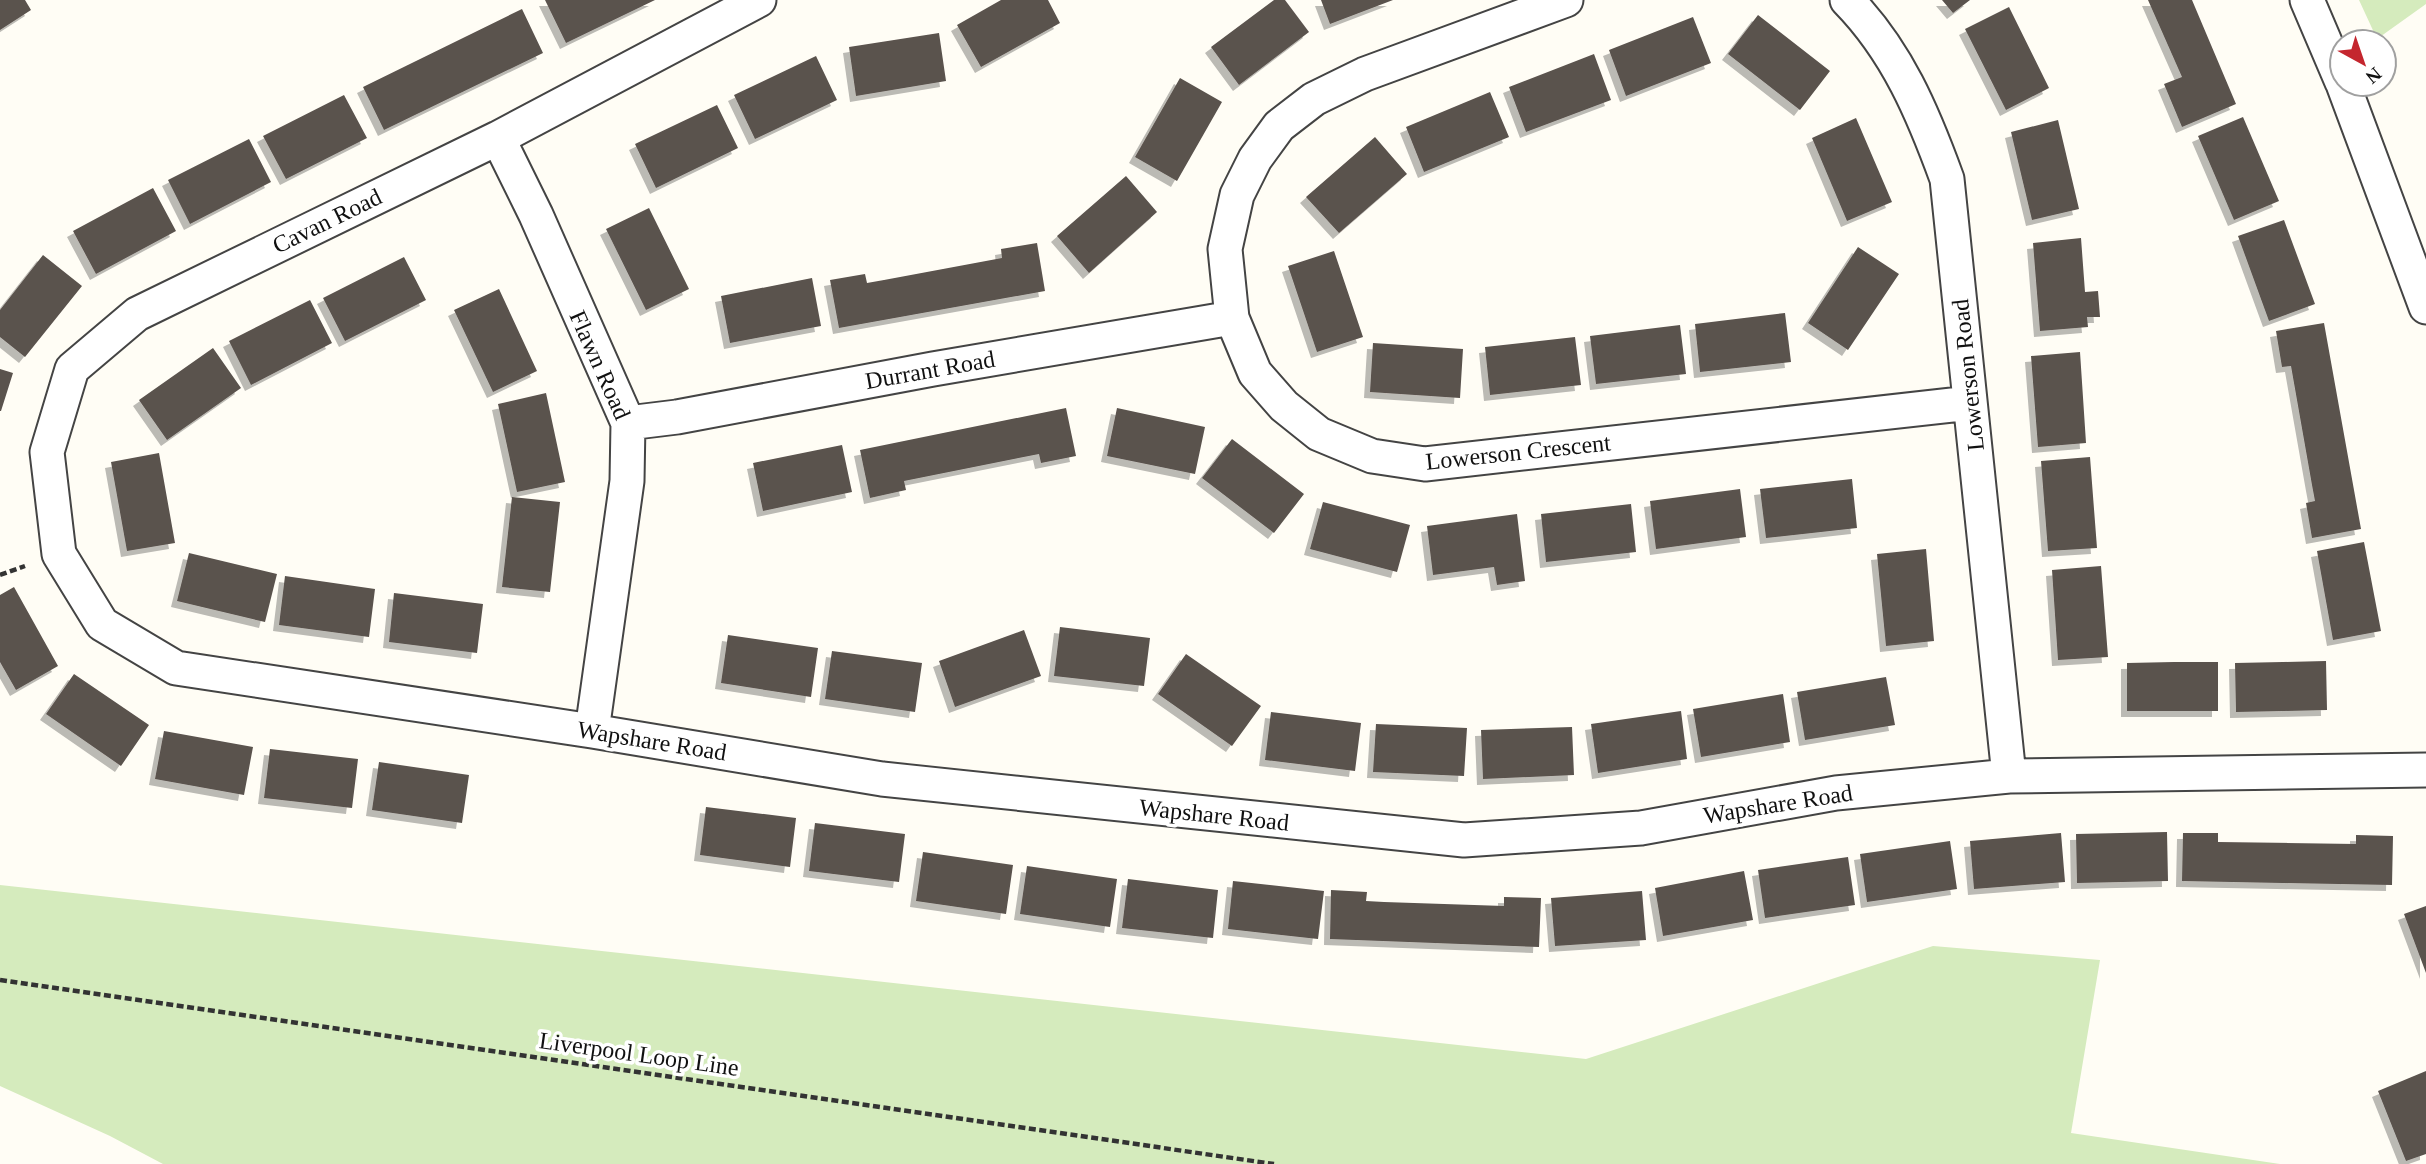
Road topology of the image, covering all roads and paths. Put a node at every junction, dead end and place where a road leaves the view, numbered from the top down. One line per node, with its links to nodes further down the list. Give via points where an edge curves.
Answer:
1 (759, 0): 7 (street, Cavan Road)
2 (1566, 0): 9 (street, Lowerson Crescent, via 1364,74 1314,99 1279,126 1237,195 1225,249)
3 (1847, 0): 10 (street, Lowerson Road, via 1896,61 1947,179)
4 (2307, 0): 5 (street)
5 (2328, 50)
6 (2348, 98): 8 (street)
7 (498, 138): 11 (street, Flawn Road); 12 (street, Cavan Road, via 137,314 72,369 47,452)
8 (2426, 307)
9 (1232, 318): 10 (street, Lowerson Crescent, via 1255,373 1284,406 1319,434 1372,456 1425,464); 11 (street, Durrant Road)
10 (1970, 403): 15 (street, Lowerson Road)
11 (628, 423): 13 (street, Flawn Road, via 627,481)
12 (59, 554): 13 (street, Wapshare Road, via 102,624 176,668)
13 (592, 731): 15 (street, Wapshare Road, via 882,779 1464,840 1641,828 1836,793)
14 (2426, 770): 15 (street, Wapshare Road)
15 (2009, 776)
16 (0, 979): 17 (path, Liverpool Loop Line)
17 (1274, 1164)

